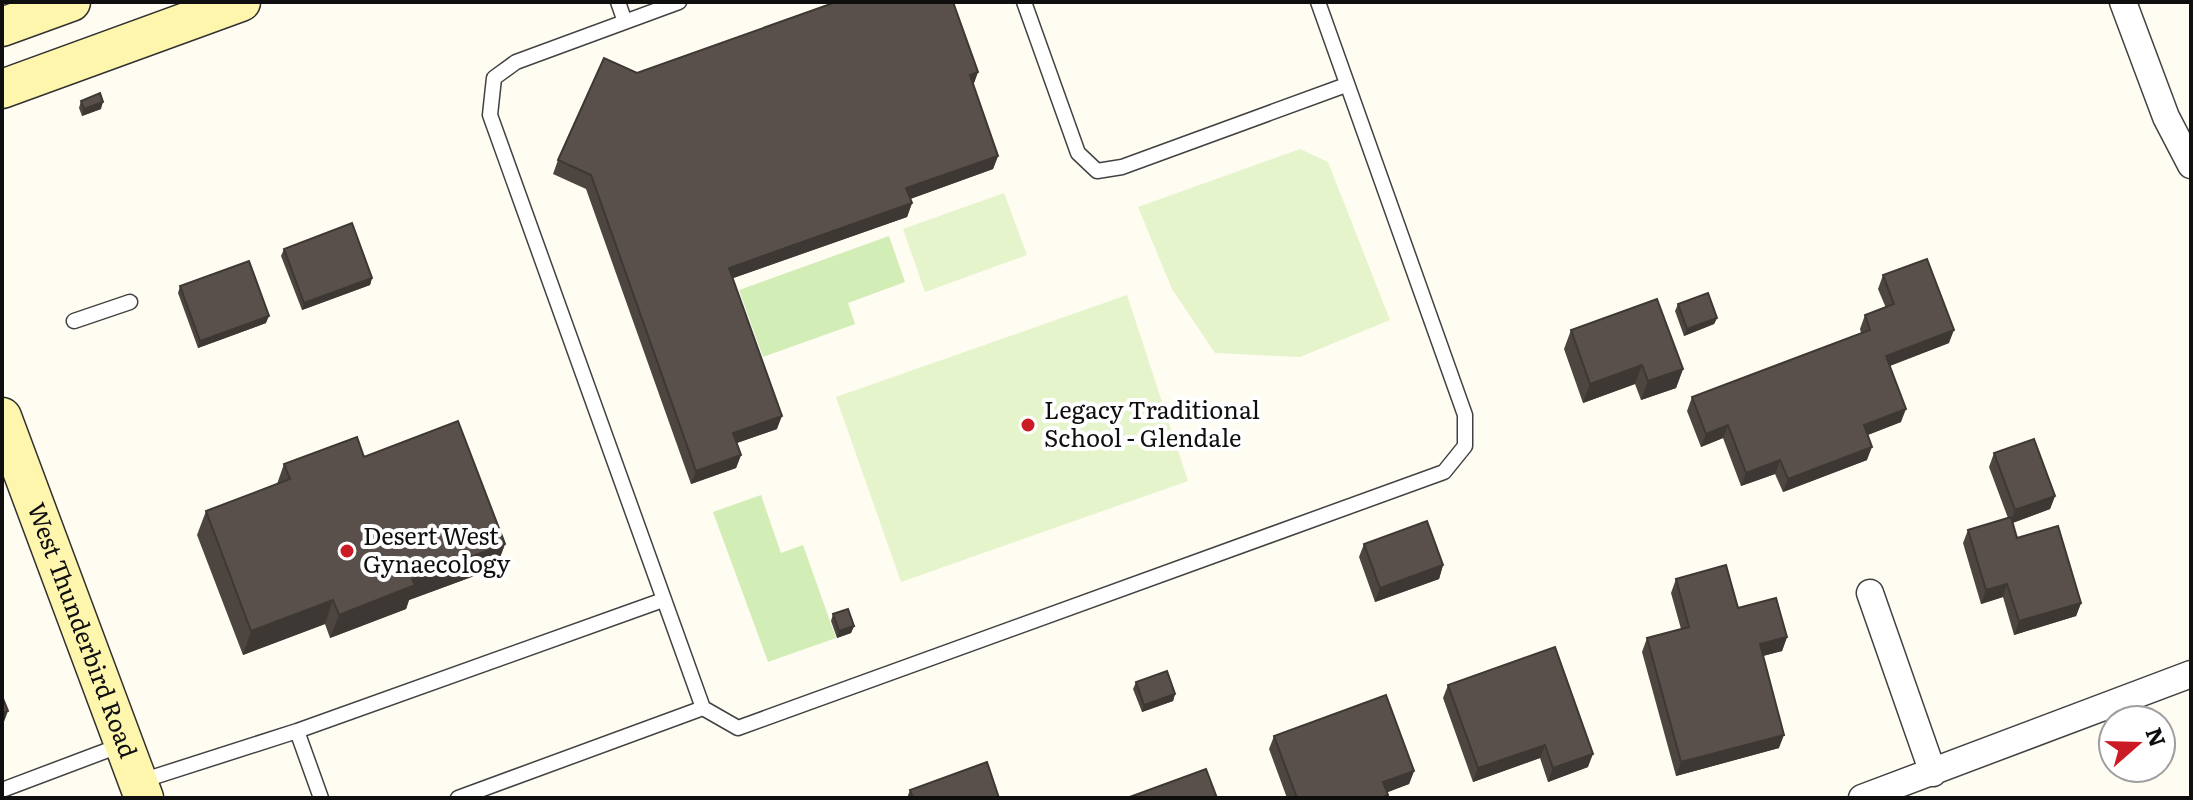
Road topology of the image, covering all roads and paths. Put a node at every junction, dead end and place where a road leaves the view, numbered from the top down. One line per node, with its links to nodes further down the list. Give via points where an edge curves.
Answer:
1 (71, 2): 8 (main road)
2 (241, 2): 11 (main road)
3 (618, 2): 9 (lane)
4 (679, 2): 9 (lane)
5 (1024, 2): 10 (lane, via 1078,153 1097,171 1122,167)
6 (1318, 2): 10 (lane)
7 (2123, 2): 12 (street, via 2166,117)
8 (16, 16)
9 (625, 22): 17 (lane, via 516,62 494,78 490,115)
10 (1346, 85): 19 (lane, via 1465,415 1465,446 1444,472 738,728)
11 (2, 89)
12 (2191, 165)
13 (130, 302): 14 (lane)
14 (74, 321)
15 (2, 417): 21 (main road, West Thunderbird Road)
16 (1870, 593): 22 (street)
17 (663, 600): 19 (lane); 20 (lane)
18 (2191, 674): 22 (street)
19 (703, 708): 26 (lane)
20 (297, 731): 24 (lane); 25 (lane)
21 (124, 744): 23 (lane); 24 (main road, West Thunderbird Road)
22 (1933, 773): 27 (street)
23 (2, 790)
24 (141, 790)
25 (321, 798)
26 (458, 798)
27 (1862, 798)

